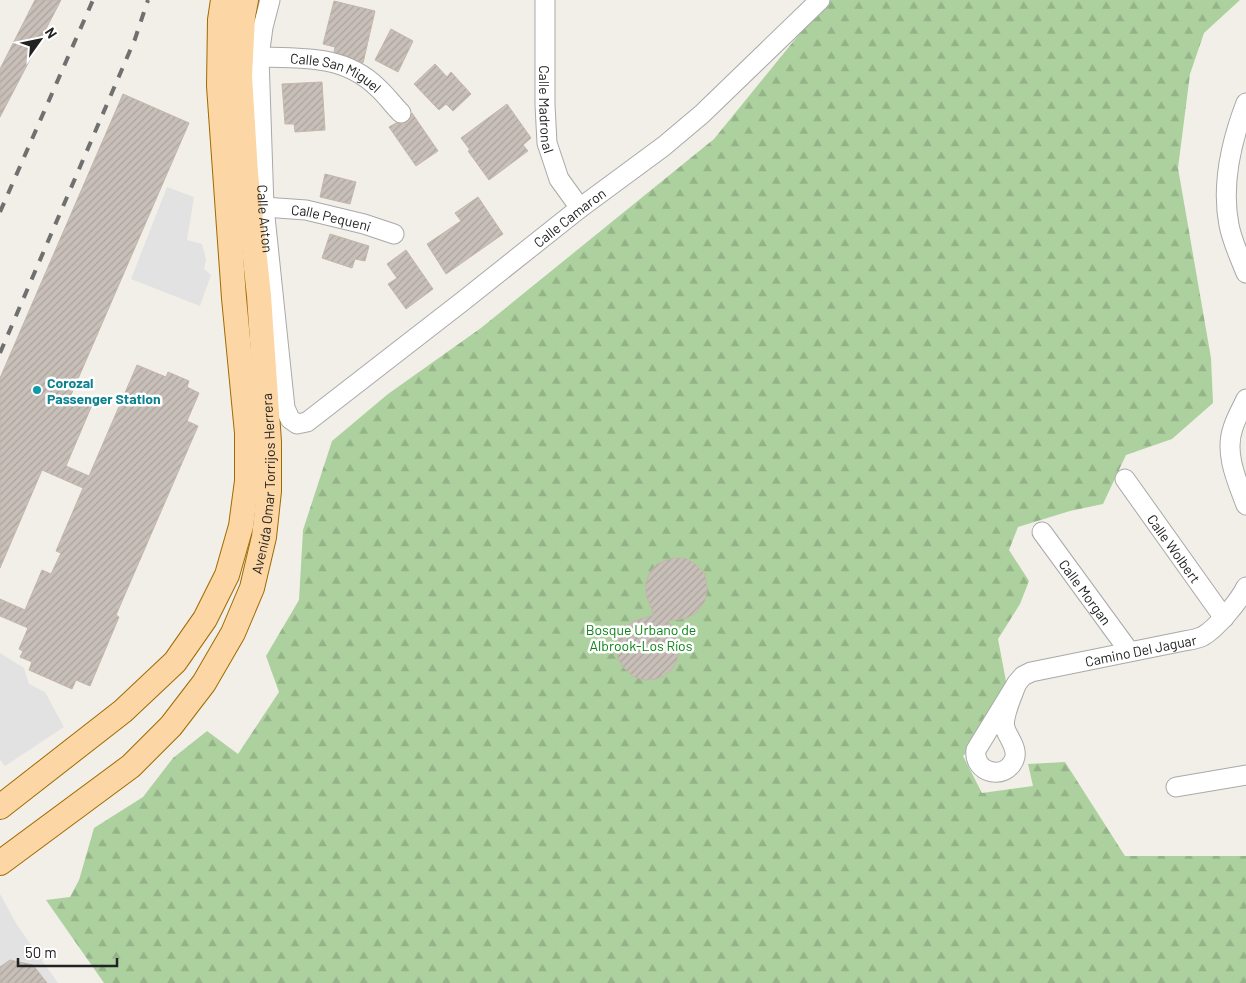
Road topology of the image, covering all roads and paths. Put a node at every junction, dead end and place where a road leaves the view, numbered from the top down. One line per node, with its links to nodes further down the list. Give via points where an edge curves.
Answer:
1 (223, 0): 24 (main road, Avenida Omar Torrijos Herrera, via 219,86 247,433 247,481 241,526 227,575 205,619 175,662 123,711)
2 (246, 0): 25 (main road, Avenida Omar Torrijos Herrera, via 242,16 240,86 270,442 264,537 252,588 233,633 204,683 171,726 131,766)
3 (270, 0): 6 (street, Calle Anton)
4 (545, 0): 10 (street, Calle Madronal, via 547,143 559,179)
5 (820, 0): 10 (street, Calle Camaron, via 702,114)
6 (259, 57): 8 (street, Calle San Miguel, via 332,61 353,69 376,86); 9 (street, Calle Anton)
7 (1246, 103): 12 (street, via 1237,125 1226,190 1229,225)
8 (401, 113)
9 (264, 207): 11 (street, Calle Pequeni, via 306,210); 14 (street, Calle Anton, via 285,408 290,419 297,424)
10 (580, 208): 14 (street, Calle Camaron)
11 (394, 234)
12 (1246, 273)
13 (1246, 399): 16 (street, via 1232,430 1230,453)
14 (307, 422)
15 (1125, 479): 19 (street, Calle Wolbert)
16 (1246, 505)
17 (1042, 532): 20 (street, Calle Morgan)
18 (1246, 587): 19 (street, Camino Del Jaguar)
19 (1224, 618): 20 (street, Camino Del Jaguar, via 1204,636)
20 (1129, 651): 21 (street, Camino Del Jaguar, via 1031,672)
21 (1016, 683)
22 (1246, 776): 23 (street)
23 (1176, 787)
24 (0, 807)
25 (0, 863)

